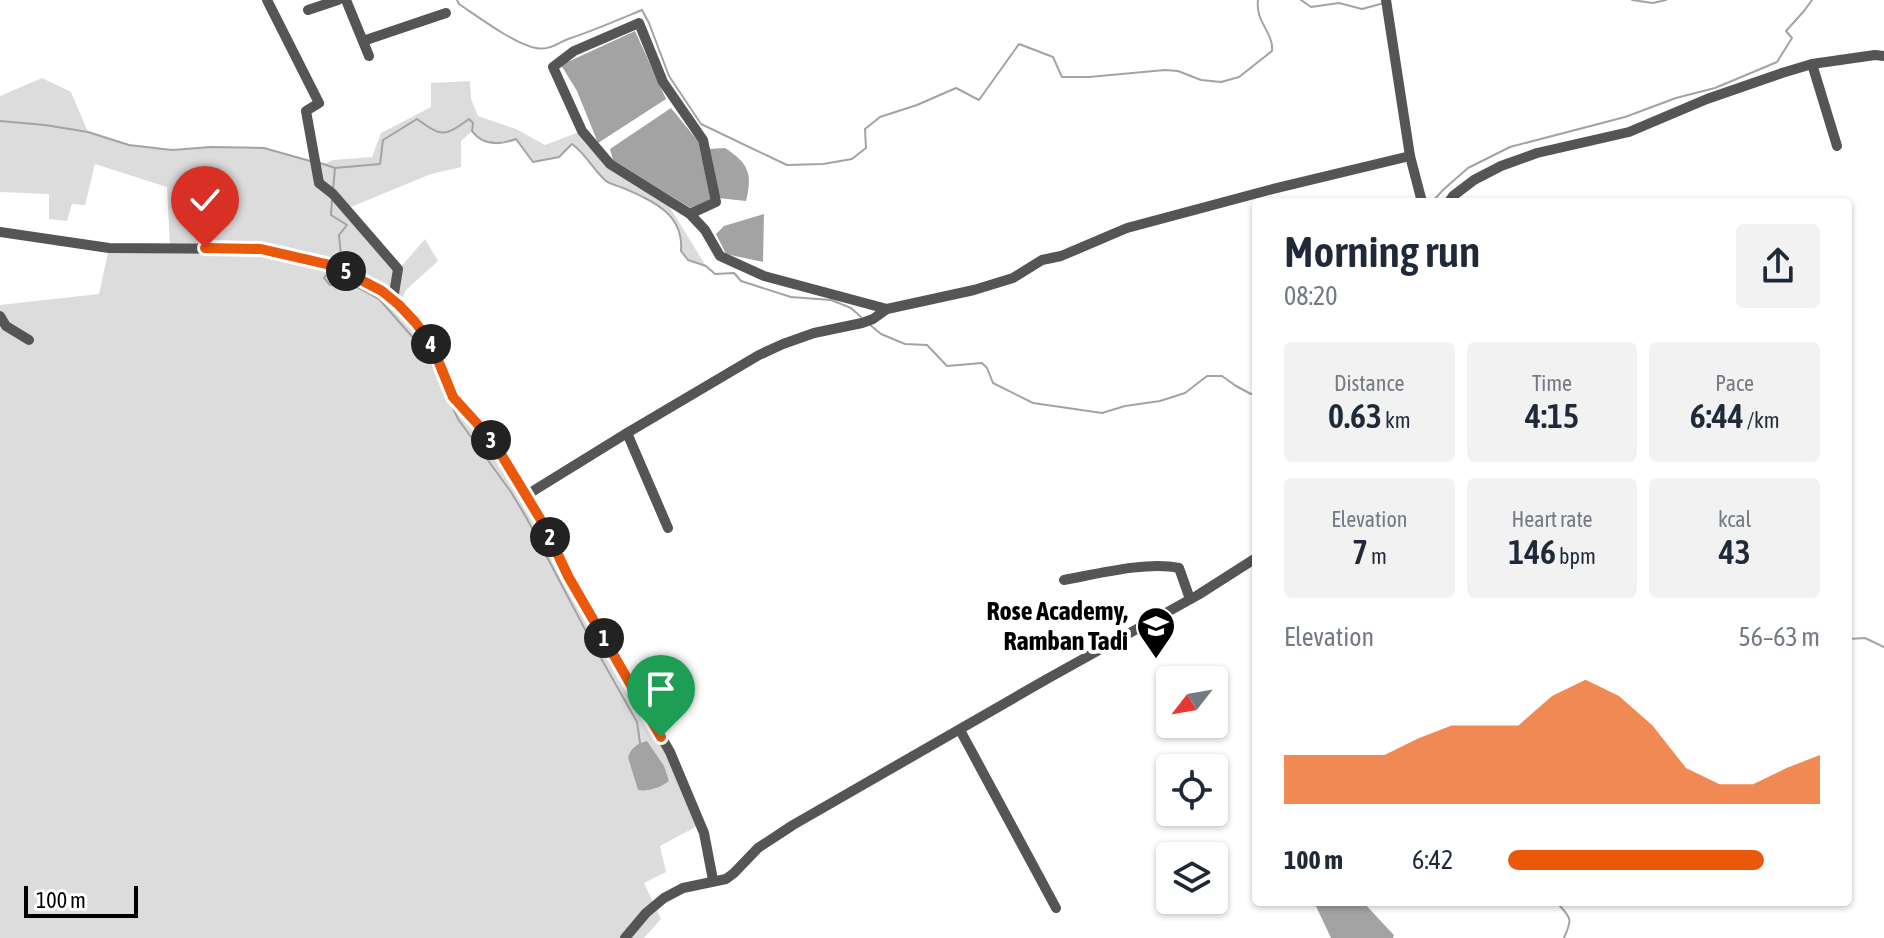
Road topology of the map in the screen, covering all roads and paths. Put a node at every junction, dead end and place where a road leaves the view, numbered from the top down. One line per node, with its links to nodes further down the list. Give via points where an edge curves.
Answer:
1 (267, 0): 17 (street, via 319,103 306,111 319,183 398,269)
2 (338, 0): 5 (street)
3 (346, 0): 7 (street)
4 (1386, 0): 12 (street)
5 (308, 10)
6 (446, 13): 7 (street)
7 (363, 41): 8 (street)
8 (369, 56)
9 (1884, 56): 10 (street)
10 (1812, 64): 11 (street); 14 (street, via 1629,132 1501,166)
11 (1837, 146)
12 (1410, 156): 13 (street); 18 (street, via 1127,228 1042,260 1013,278)
13 (1421, 198)
14 (1452, 198)
15 (690, 214): 15 (street, via 610,164 582,131 553,67 574,51 639,23 663,82 703,140 716,202); 18 (street, via 720,256 764,276)
16 (0, 232): 17 (street, via 109,248 261,249 342,270)
17 (393, 300): 22 (street, via 431,343 453,397 493,441)
18 (887, 309): 21 (street, via 867,321 814,333 759,355)
19 (0, 316): 20 (street)
20 (29, 340)
21 (627, 433): 22 (street); 23 (street)
22 (525, 496): 28 (street, via 670,752 701,824)
23 (668, 528)
24 (1252, 560): 26 (street)
25 (1064, 580): 26 (street, via 1166,565 1179,568)
26 (1190, 599): 27 (street)
27 (960, 730): 28 (street, via 793,825 758,848 726,879); 29 (street)
28 (713, 880): 30 (street, via 672,892)
29 (1056, 908)
30 (625, 938)

